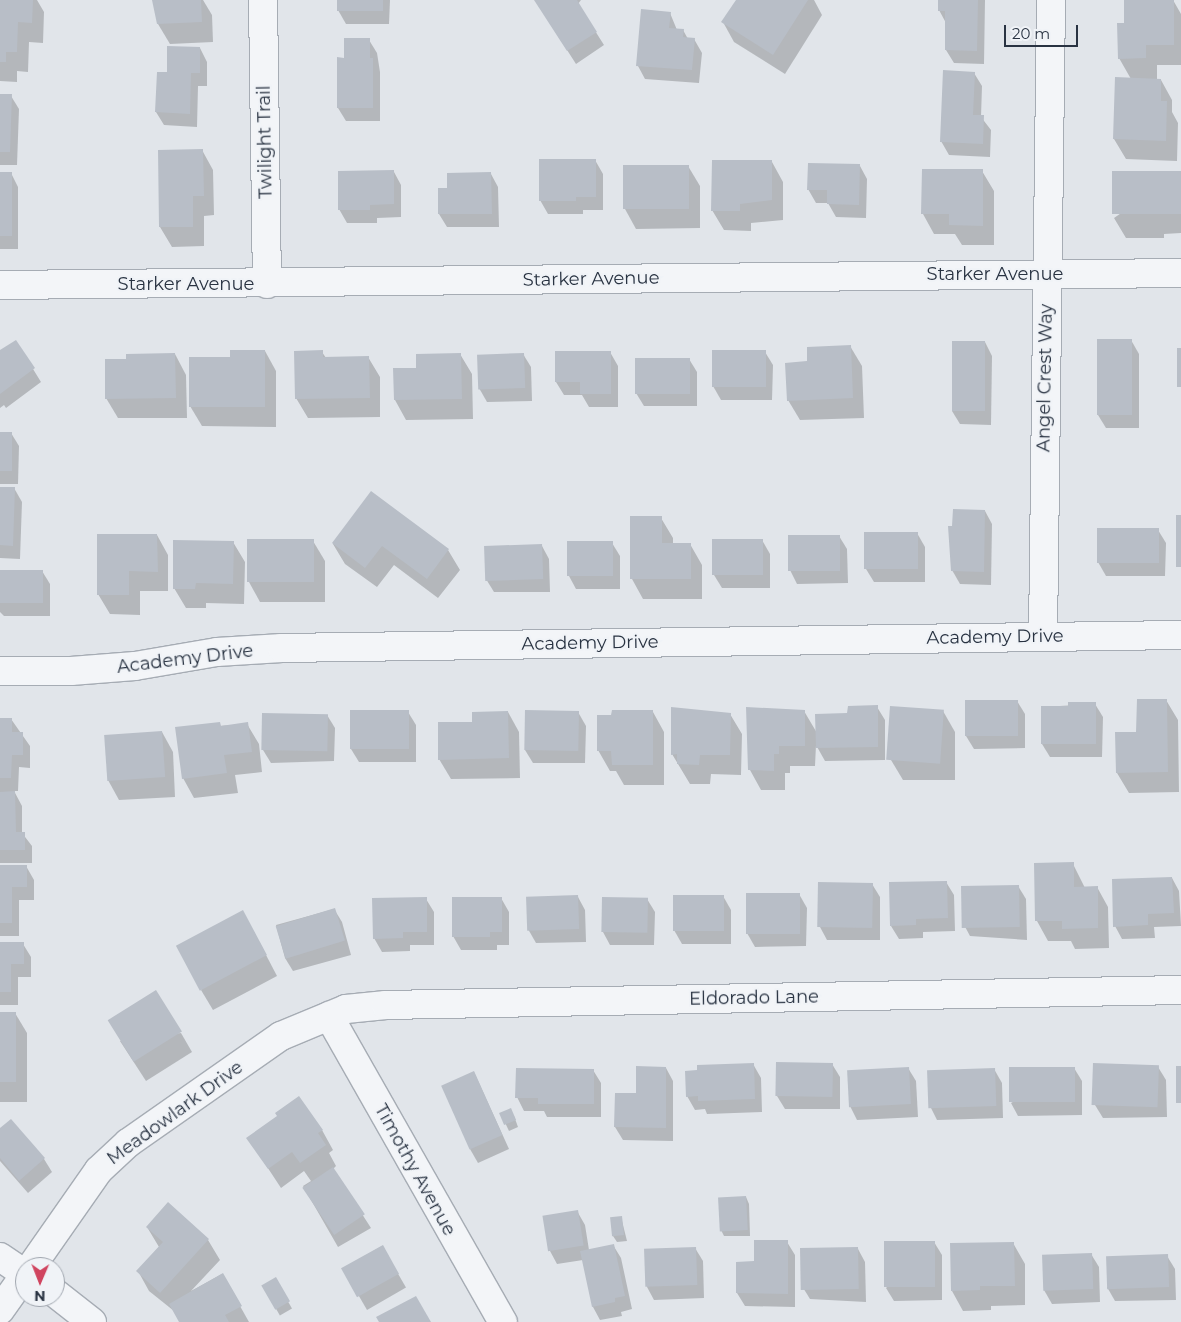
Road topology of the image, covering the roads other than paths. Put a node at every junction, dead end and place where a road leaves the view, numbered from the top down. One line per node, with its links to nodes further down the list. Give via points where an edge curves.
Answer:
1 (263, 0): 5 (street, Twilight Trail)
2 (1051, 0): 4 (street, Angel Crest Way)
3 (1181, 272): 4 (street, Starker Avenue)
4 (1047, 275): 5 (street, Starker Avenue); 8 (street, Angel Crest Way)
5 (266, 284): 6 (street, Starker Avenue)
6 (0, 285)
7 (1181, 635): 8 (street, Academy Drive)
8 (1043, 636): 9 (street, Academy Drive, via 282,648 218,652 135,666 71,671)
9 (0, 671)
10 (1181, 990): 11 (street, Eldorado Lane, via 386,1005 346,1009)
11 (329, 1016): 13 (street, Meadowlark Drive, via 281,1036 113,1156 99,1170); 19 (street, Timothy Avenue)
12 (0, 1257): 14 (street)
13 (37, 1257)
14 (15, 1267)
15 (15, 1288): 17 (street)
16 (65, 1301): 18 (street)
17 (0, 1310)
18 (92, 1322)
19 (503, 1322)

